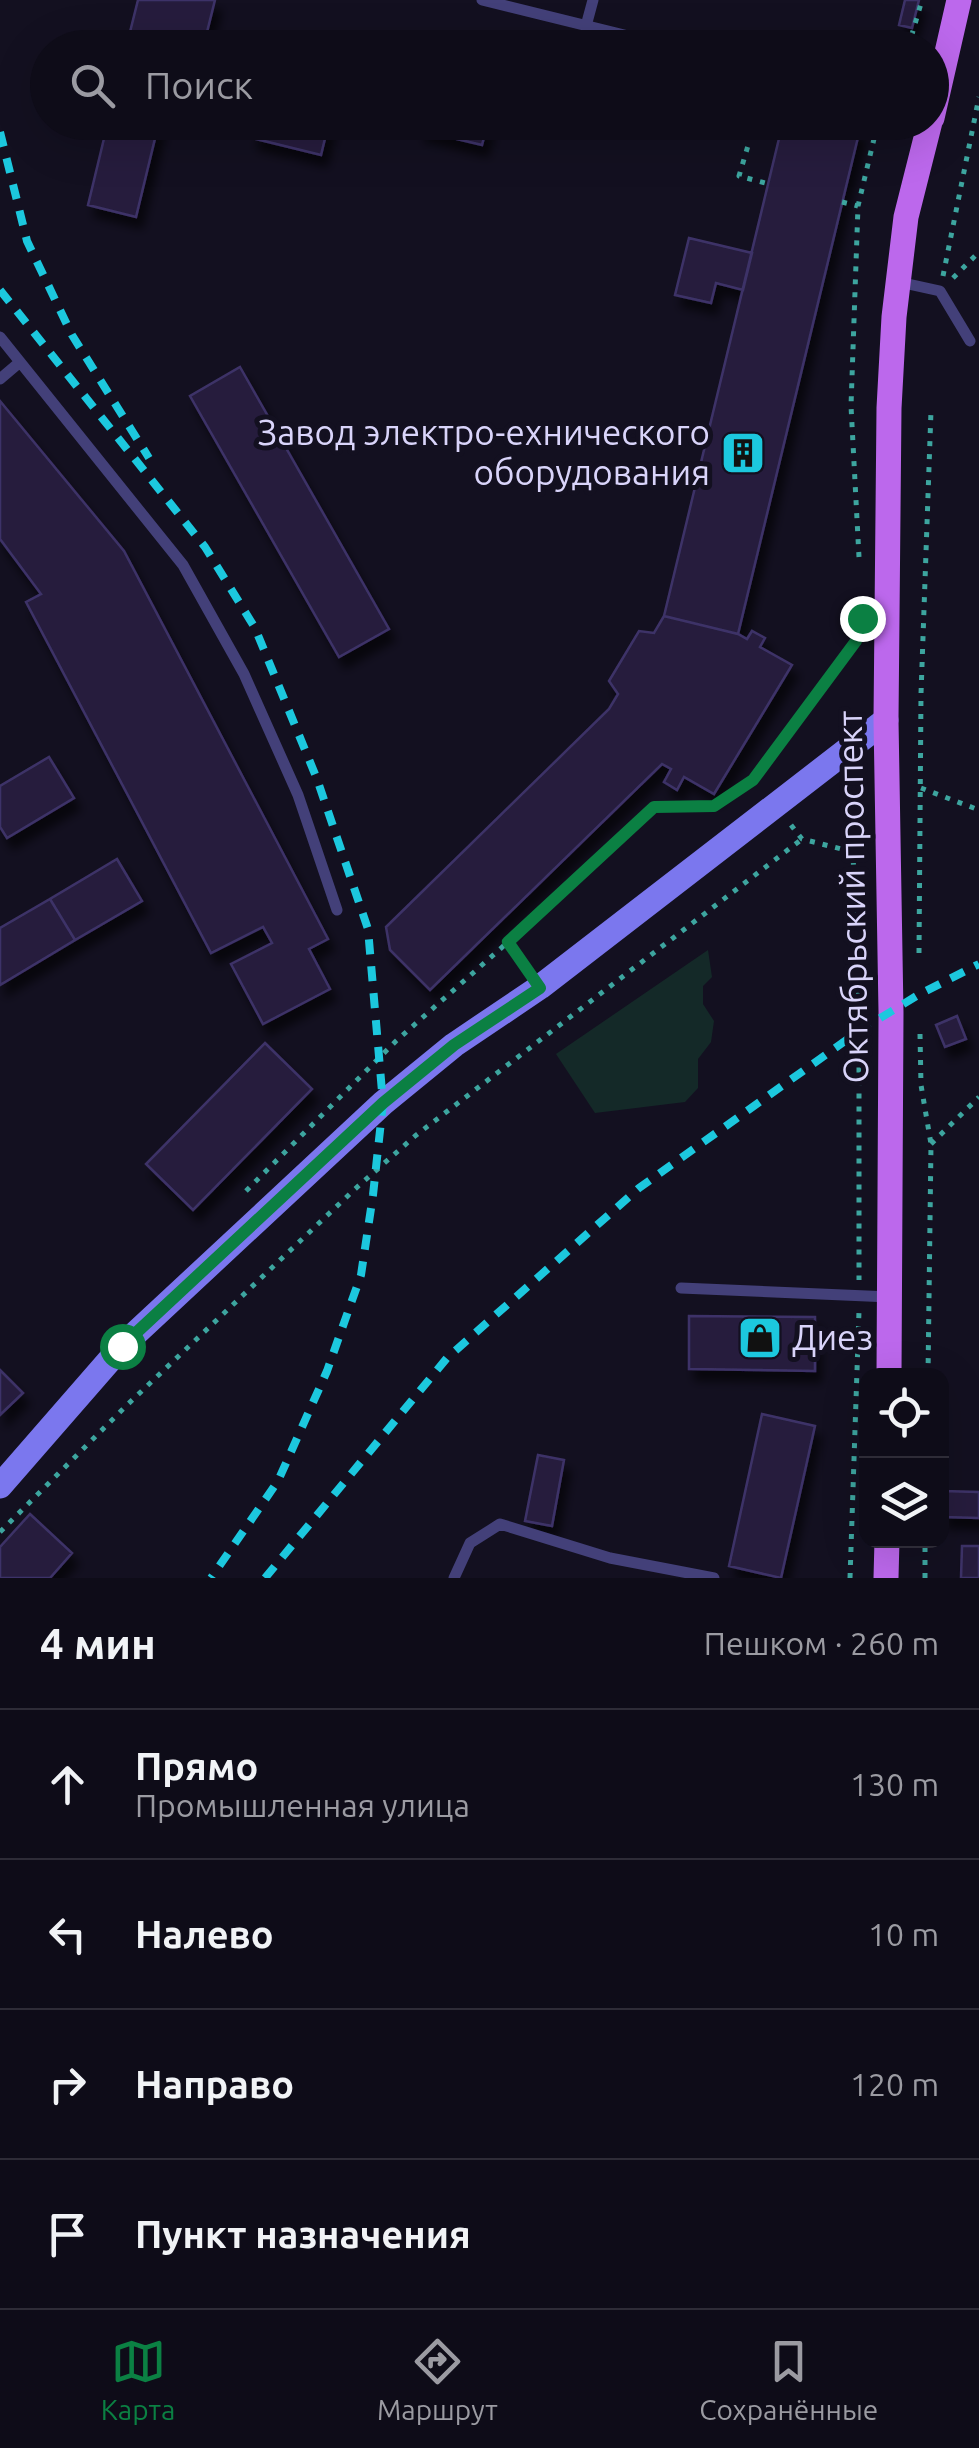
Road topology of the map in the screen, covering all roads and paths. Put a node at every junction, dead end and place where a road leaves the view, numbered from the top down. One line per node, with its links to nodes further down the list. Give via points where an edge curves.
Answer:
1 (482, 0): 5 (lane)
2 (592, 0): 5 (lane)
3 (922, 0): 7 (path)
4 (959, 0): 8 (main road, Октябрьский проспект)
5 (586, 26): 6 (lane)
6 (603, 30)
7 (915, 30)
8 (949, 43)
9 (979, 97): 18 (path)
10 (749, 140): 13 (path, via 739,176)
11 (874, 140): 15 (path)
12 (926, 140): 17 (main road, Октябрьский проспект)
13 (768, 184)
14 (842, 202): 15 (path)
15 (858, 206): 24 (path, via 852,406)
16 (979, 252): 18 (path)
17 (898, 281): 18 (lane); 26 (main road, Октябрьский проспект, via 889,408)
18 (940, 291): 20 (lane)
19 (0, 337): 21 (lane)
20 (970, 341)
21 (20, 362): 22 (lane); 29 (lane, via 183,565 244,674 298,794)
22 (0, 379)
23 (931, 411): 27 (path)
24 (859, 560)
25 (862, 618): 31 (path, via 856,641 753,780 714,806 654,807 508,942)
26 (886, 720): 31 (main road); 37 (main road, Октябрьский проспект)
27 (921, 788): 28 (path); 30 (path)
28 (979, 810)
29 (336, 910)
30 (919, 957)
31 (540, 988): 40 (main road, via 383,1103 122,1346)
32 (920, 1031): 34 (path)
33 (979, 1097): 34 (path)
34 (932, 1144): 39 (path)
35 (681, 1288): 36 (lane)
36 (859, 1296): 37 (lane); 41 (path, via 854,852 802,839 415,1136); 46 (path)
37 (890, 1297): 38 (main road, Октябрьский проспект)
38 (888, 1368)
39 (928, 1368)
40 (0, 1486)
41 (0, 1532)
42 (886, 1548): 47 (main road)
43 (926, 1548): 48 (path)
44 (454, 1578): 45 (lane, via 470,1543 500,1524 610,1558)
45 (714, 1578)
46 (850, 1578)
47 (886, 1578)
48 (925, 1578)

